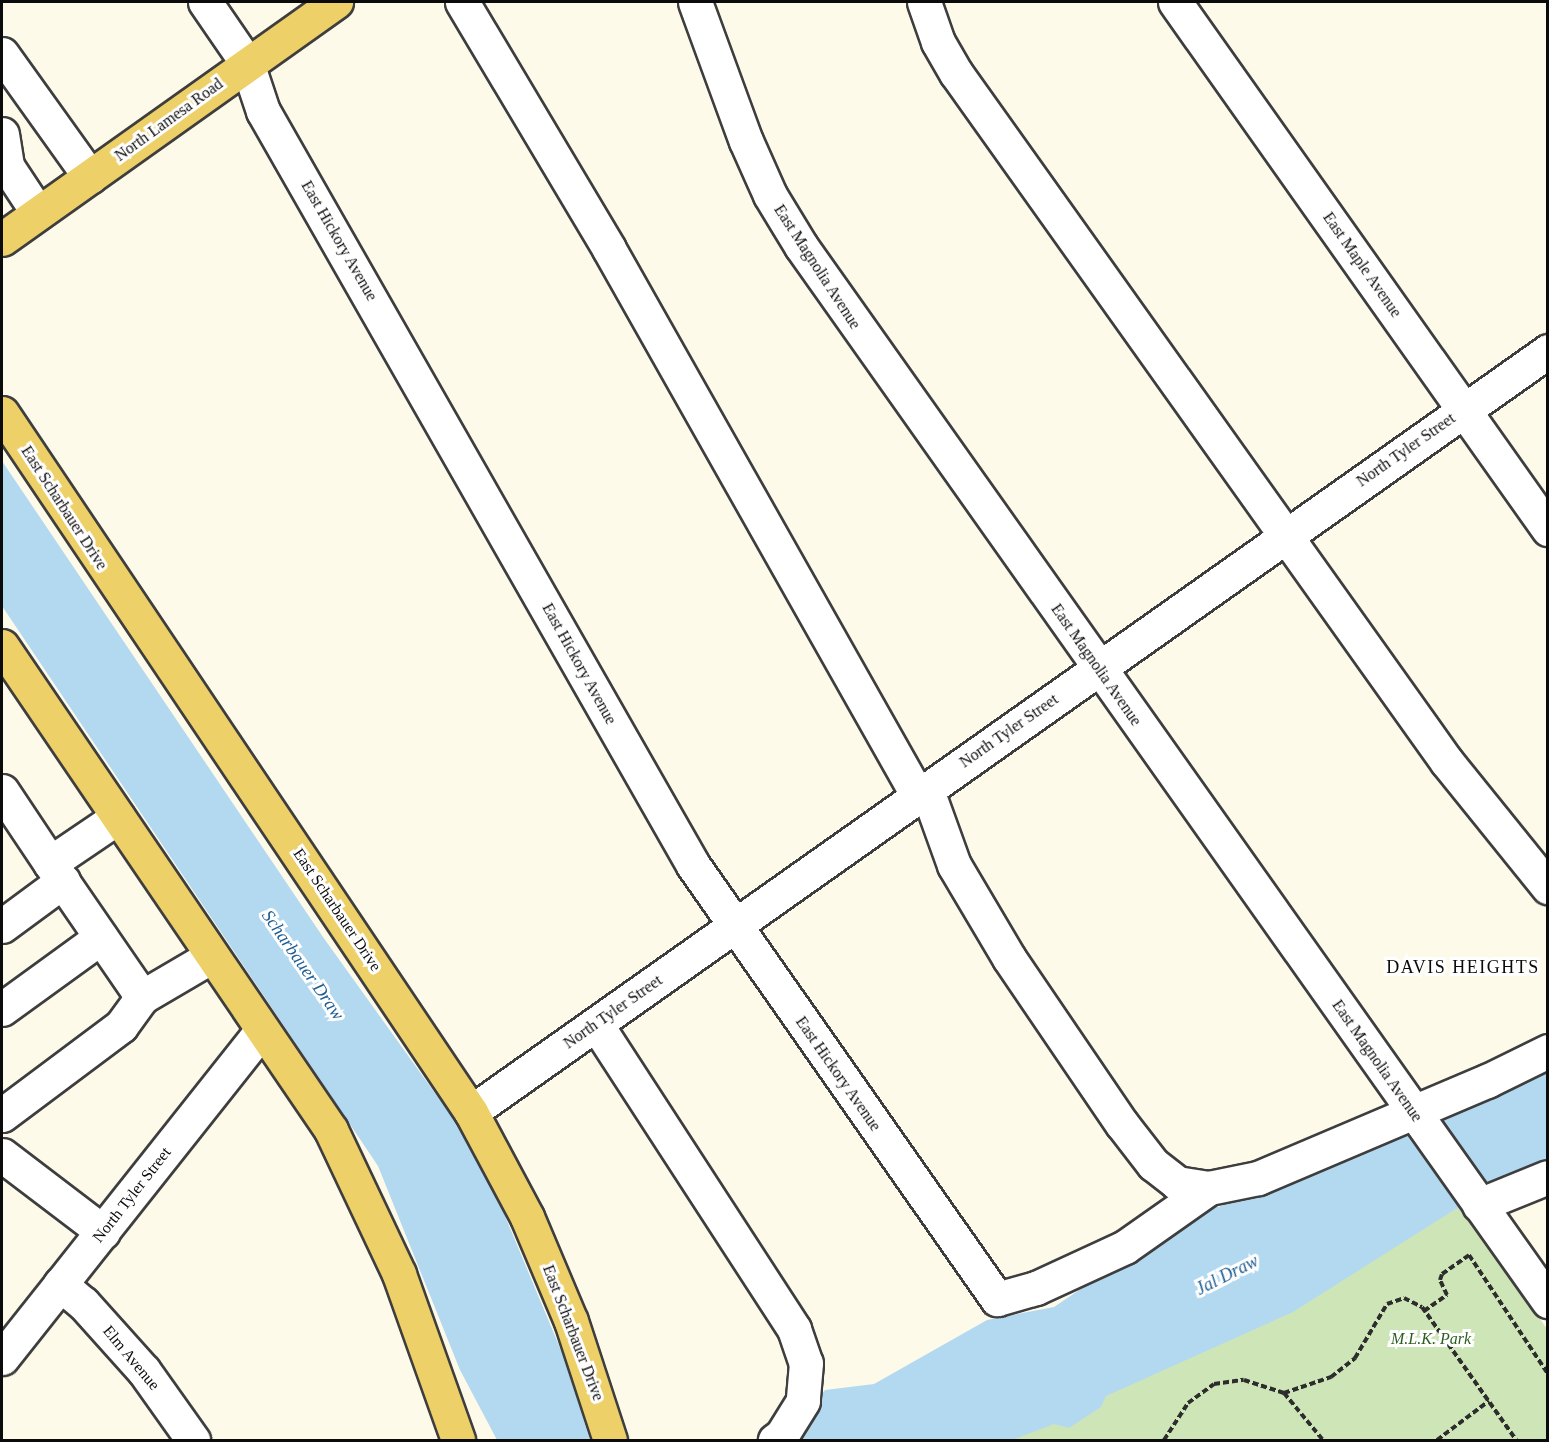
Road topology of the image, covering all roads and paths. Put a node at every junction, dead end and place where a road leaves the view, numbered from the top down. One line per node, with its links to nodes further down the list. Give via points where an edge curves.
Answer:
1 (205, 2): 8 (street, East Hickory Avenue)
2 (336, 2): 8 (main road, North Lamesa Road)
3 (462, 2): 21 (street)
4 (695, 2): 19 (street, East Magnolia Avenue, via 746,141 781,214)
5 (924, 2): 17 (street, via 938,42 956,73)
6 (1175, 2): 14 (street, East Maple Avenue)
7 (2, 54): 10 (street)
8 (247, 63): 10 (main road, North Lamesa Road); 26 (street, East Hickory Avenue, via 263,111 693,865)
9 (3, 156): 11 (street)
10 (90, 177): 11 (main road, North Lamesa Road)
11 (38, 213): 12 (main road, North Lamesa Road)
12 (2, 239)
13 (1548, 351): 14 (street, North Tyler Street)
14 (1463, 410): 16 (street, East Maple Avenue); 17 (street, North Tyler Street)
15 (2, 413): 34 (main road, East Scharbauer Drive)
16 (1548, 529)
17 (1287, 534): 19 (street, North Tyler Street); 24 (street, via 1447,762)
18 (2, 646): 22 (main road)
19 (1098, 668): 21 (street, North Tyler Street); 35 (street, East Magnolia Avenue)
20 (2, 791): 23 (street)
21 (922, 793): 26 (street, North Tyler Street); 39 (street, via 954,865 1009,958 1122,1124 1153,1164 1177,1183)
22 (118, 817): 23 (street); 28 (main road)
23 (57, 872): 25 (street); 27 (street)
24 (1548, 886)
25 (2, 926)
26 (735, 926): 31 (street, North Tyler Street); 39 (street, East Hickory Avenue, via 997,1299 1036,1288 1107,1257)
27 (101, 937): 29 (street); 30 (street)
28 (212, 956): 29 (street); 32 (main road)
29 (142, 998): 36 (street, via 121,1026)
30 (2, 1009)
31 (596, 1024): 34 (street, North Tyler Street); 52 (street, via 794,1329 806,1363 803,1401)
32 (261, 1031): 41 (street, North Tyler Street); 50 (main road, via 331,1130 363,1191 399,1274)
33 (1548, 1051): 35 (street)
34 (471, 1112): 51 (main road, East Scharbauer Drive, via 527,1217 554,1279)
35 (1414, 1113): 39 (street, via 1258,1178); 40 (street, East Magnolia Avenue)
36 (2, 1115)
37 (2, 1155): 41 (street)
38 (1548, 1177): 40 (street)
39 (1209, 1188)
40 (1479, 1205): 43 (street, East Magnolia Avenue)
41 (104, 1232): 42 (street, North Tyler Street)
42 (60, 1284): 45 (street, North Tyler Street); 49 (street, Elm Avenue, via 83,1303 144,1371)
43 (1548, 1301)
44 (1424, 1311): 46 (path, via 1447,1296 1442,1274 1469,1255); 47 (path, via 1404,1298 1387,1304 1355,1358 1331,1377); 48 (path)
45 (2, 1358)
46 (1548, 1374)
47 (1284, 1393): 53 (path, via 1244,1380 1214,1384 1188,1403); 54 (path)
48 (1489, 1401): 55 (path); 56 (path)
49 (193, 1440)
50 (458, 1440)
51 (610, 1440)
52 (775, 1440)
53 (1164, 1440)
54 (1323, 1440)
55 (1437, 1440)
56 (1516, 1440)

